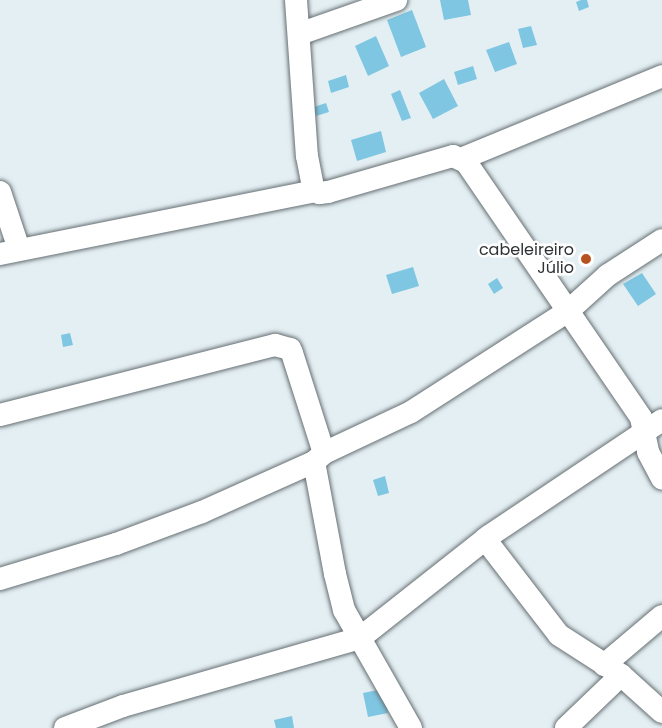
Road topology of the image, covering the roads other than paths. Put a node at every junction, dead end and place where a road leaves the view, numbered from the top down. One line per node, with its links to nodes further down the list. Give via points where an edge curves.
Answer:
1 (296, 0): 3 (street)
2 (396, 0): 3 (street)
3 (299, 34): 6 (street, via 307,156)
4 (662, 76): 5 (street)
5 (461, 159): 6 (street, via 453,156 328,192); 10 (street, via 471,168)
6 (315, 191): 9 (street)
7 (0, 192): 9 (street)
8 (662, 240): 10 (street, via 608,275)
9 (10, 252)
10 (567, 312): 12 (street, via 641,418); 13 (street, via 411,412)
11 (0, 415): 13 (street, via 275,345 287,347 292,353)
12 (653, 428): 14 (street, via 648,452); 15 (street)
13 (319, 457): 16 (street, via 202,512 116,544); 18 (street, via 335,574 344,610)
14 (662, 478)
15 (485, 539): 18 (street); 19 (street, via 559,635)
16 (0, 579)
17 (662, 616): 19 (street)
18 (360, 638): 21 (street, via 123,706); 22 (street)
19 (612, 670): 20 (street); 23 (street)
20 (662, 712)
21 (65, 728)
22 (411, 728)
23 (567, 728)

